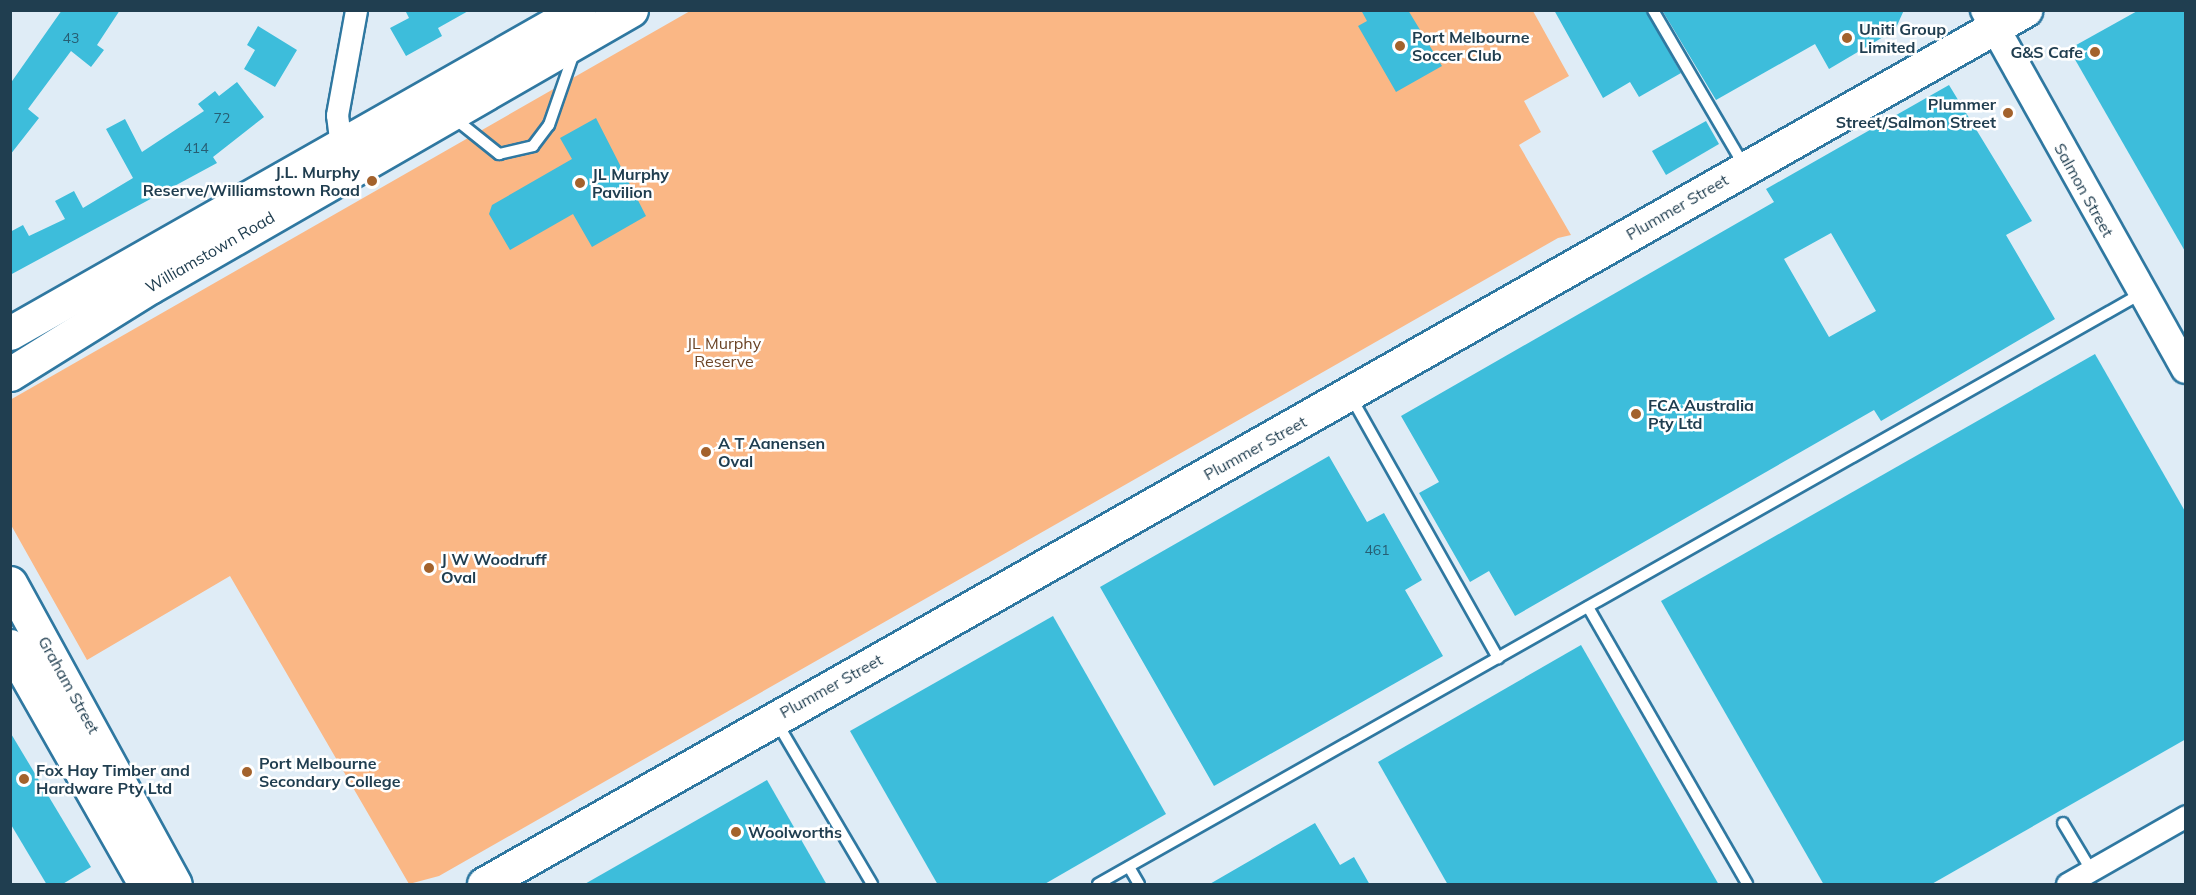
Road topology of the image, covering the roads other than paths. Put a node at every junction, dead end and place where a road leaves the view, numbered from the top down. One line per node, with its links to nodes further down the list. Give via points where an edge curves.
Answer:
1 (356, 10): 8 (street, via 337,115)
2 (632, 10): 6 (main road, Williamstown Road)
3 (1653, 10): 9 (lane)
4 (2025, 10): 5 (main road, Plummer Street)
5 (1990, 19): 9 (main road, Plummer Street); 10 (street, Salmon Street)
6 (579, 26): 7 (main road, Williamstown Road); 7 (lane, via 549,125 533,146 499,154); 8 (main road, Williamstown Road)
7 (449, 115): 8 (main road, Williamstown Road)
8 (347, 158): 11 (main road, Williamstown Road); 12 (main road, Williamstown Road)
9 (1745, 168): 14 (main road, Plummer Street)
10 (2142, 293): 13 (street, Salmon Street); 16 (lane)
11 (10, 333)
12 (13, 368)
13 (2186, 369)
14 (1350, 395): 17 (lane); 20 (main road, Plummer Street)
15 (10, 583): 18 (main road, Graham Street)
16 (1588, 607): 17 (lane); 31 (lane)
17 (1498, 658): 23 (lane)
18 (60, 668): 19 (main road); 19 (main road); 26 (main road, Graham Street)
19 (26, 675): 25 (main road, Graham Street)
20 (774, 718): 27 (main road, Plummer Street); 28 (lane)
21 (2186, 816): 24 (street)
22 (2063, 823): 24 (lane)
23 (1129, 867): 29 (lane); 30 (lane)
24 (2091, 870): 32 (street)
25 (141, 883)
26 (175, 885)
27 (484, 885)
28 (872, 885)
29 (1098, 885)
30 (1139, 885)
31 (1747, 885)
32 (2067, 885)

